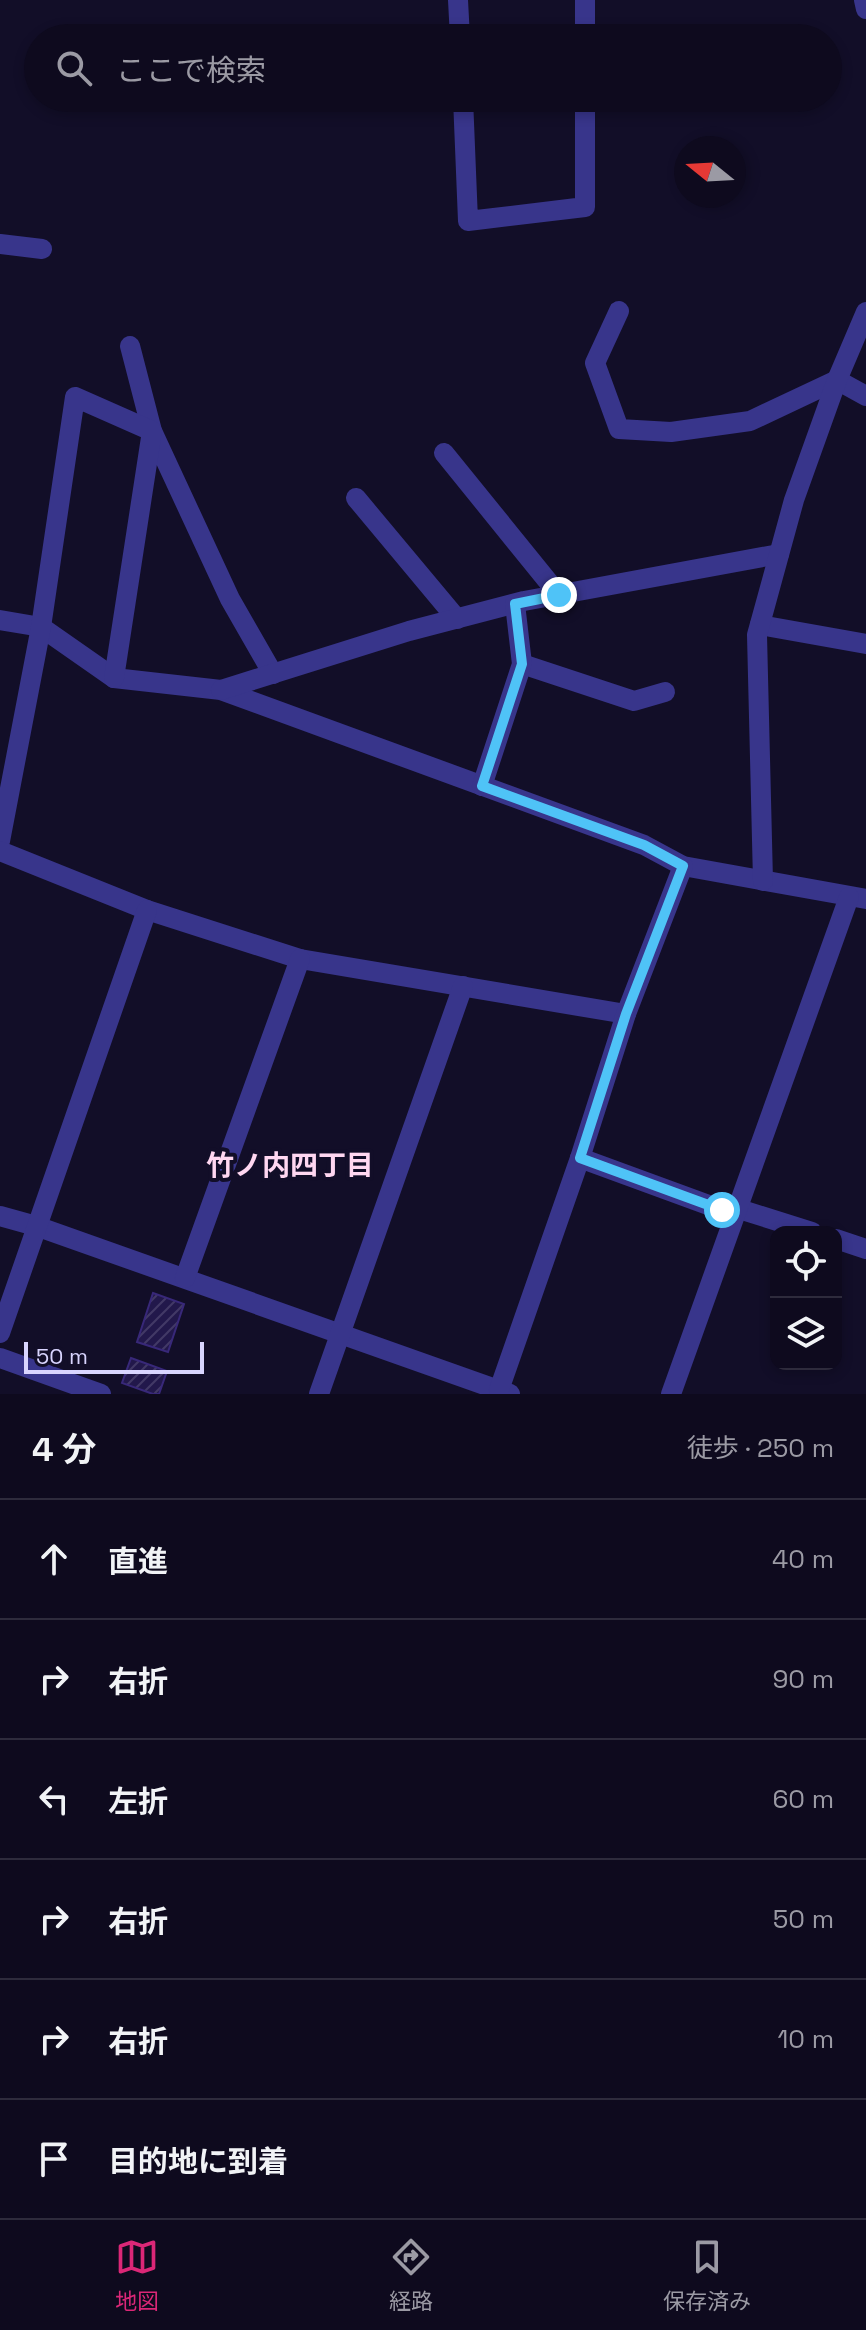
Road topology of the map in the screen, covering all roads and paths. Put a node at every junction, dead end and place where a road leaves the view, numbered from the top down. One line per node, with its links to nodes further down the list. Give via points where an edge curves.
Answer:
1 (458, 0): 5 (street)
2 (585, 0): 6 (street)
3 (864, 0): 4 (street)
4 (866, 9)
5 (459, 24)
6 (585, 24)
7 (464, 112): 8 (street, via 468,221 585,207)
8 (585, 112)
9 (0, 244): 10 (street)
10 (42, 249)
11 (619, 311): 14 (street, via 595,363 619,429 671,432 750,421)
12 (866, 312): 14 (street)
13 (130, 346): 16 (street)
14 (837, 380): 15 (street); 19 (street)
15 (866, 396)
16 (152, 431): 25 (street, via 75,397); 28 (street, via 230,599); 29 (street)
17 (444, 453): 20 (street)
18 (356, 498): 22 (street)
19 (779, 554): 20 (street); 24 (street)
20 (559, 595): 21 (street)
21 (515, 604): 22 (street); 27 (street)
22 (457, 619): 28 (street)
23 (0, 620): 25 (street)
24 (760, 625): 26 (street); 36 (street)
25 (41, 627): 29 (street); 33 (street)
26 (866, 644)
27 (522, 664): 31 (street, via 634,701); 32 (street)
28 (273, 674): 30 (street)
29 (114, 678): 30 (street)
30 (221, 690): 32 (street)
31 (665, 692)
32 (482, 786): 35 (street, via 644,845)
33 (0, 841)
34 (0, 851): 38 (street)
35 (683, 866): 36 (street); 41 (street)
36 (763, 881): 37 (street)
37 (858, 898): 43 (street)
38 (147, 910): 39 (street); 45 (street)
39 (300, 959): 40 (street); 49 (street)
40 (463, 986): 41 (street); 51 (street)
41 (626, 1014): 42 (street)
42 (580, 1158): 43 (street, via 722,1210); 53 (street)
43 (739, 1209): 46 (street); 56 (street)
44 (0, 1216): 45 (street)
45 (36, 1226): 49 (street); 50 (street)
46 (793, 1226)
47 (842, 1241): 48 (street)
48 (866, 1249)
49 (185, 1278): 51 (street)
50 (0, 1333)
51 (341, 1334): 53 (street); 55 (street)
52 (0, 1358): 54 (street)
53 (505, 1392)
54 (101, 1394)
55 (319, 1394)
56 (671, 1394)

